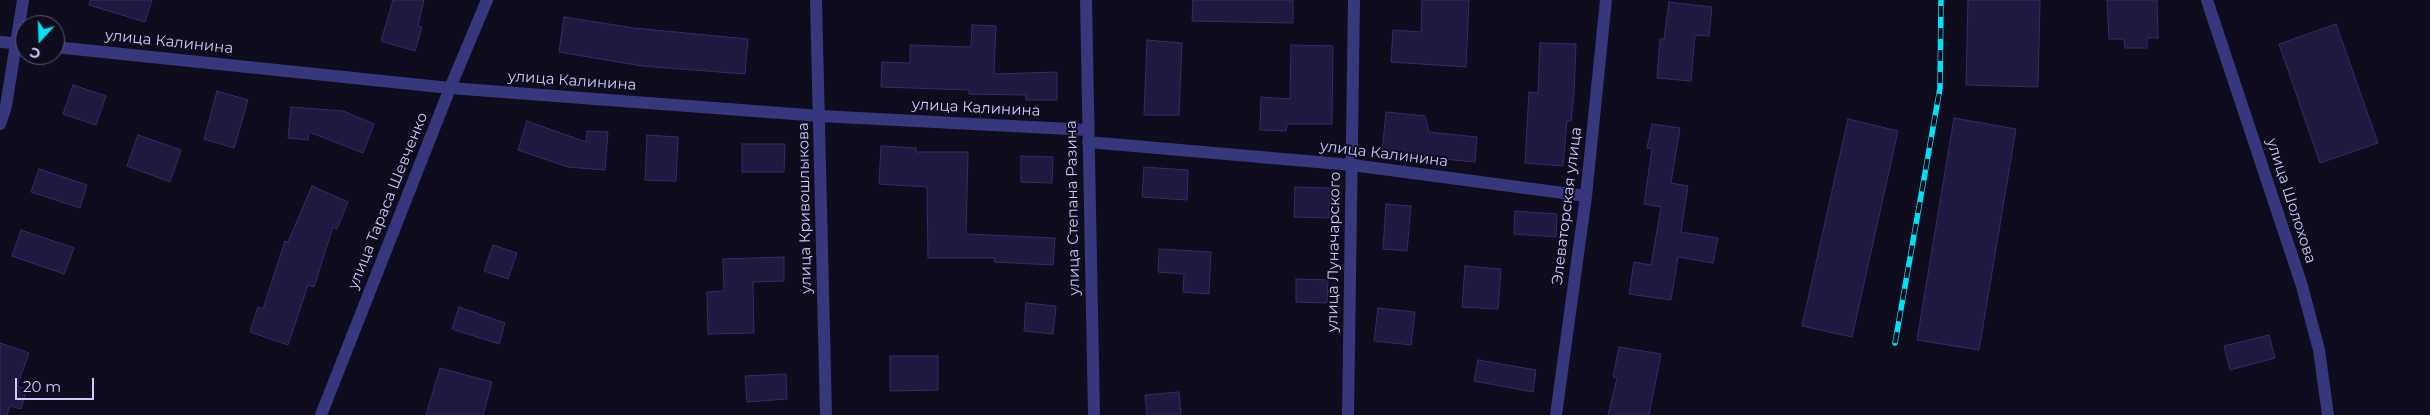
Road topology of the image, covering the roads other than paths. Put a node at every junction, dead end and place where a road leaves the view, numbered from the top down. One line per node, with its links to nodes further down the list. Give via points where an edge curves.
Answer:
1 (23, 0): 8 (street)
2 (487, 0): 13 (street, улица Тараса Шевченко)
3 (816, 0): 14 (street, улица Кривошлыкова)
4 (1086, 0): 16 (street, улица Степана Разина)
5 (1354, 0): 17 (street, улица Луначарского)
6 (1606, 0): 18 (street, Элеваторская улица)
7 (2207, 0): 24 (street, улица Шолохова, via 2302,286 2320,350)
8 (22, 15)
9 (0, 42): 10 (street)
10 (15, 43)
11 (65, 48): 13 (street, улица Калинина)
12 (15, 65): 15 (street)
13 (450, 88): 14 (street, улица Калинина); 19 (street, улица Тараса Шевченко)
14 (820, 116): 16 (street, улица Калинина); 20 (street, улица Кривошлыкова)
15 (0, 124)
16 (1088, 136): 17 (street, улица Калинина); 21 (street, улица Степана Разина)
17 (1352, 165): 18 (street, улица Калинина); 22 (street, улица Луначарского)
18 (1586, 196): 23 (street, Элеваторская улица)
19 (321, 415)
20 (826, 415)
21 (1094, 415)
22 (1348, 415)
23 (1556, 415)
24 (2328, 415)

